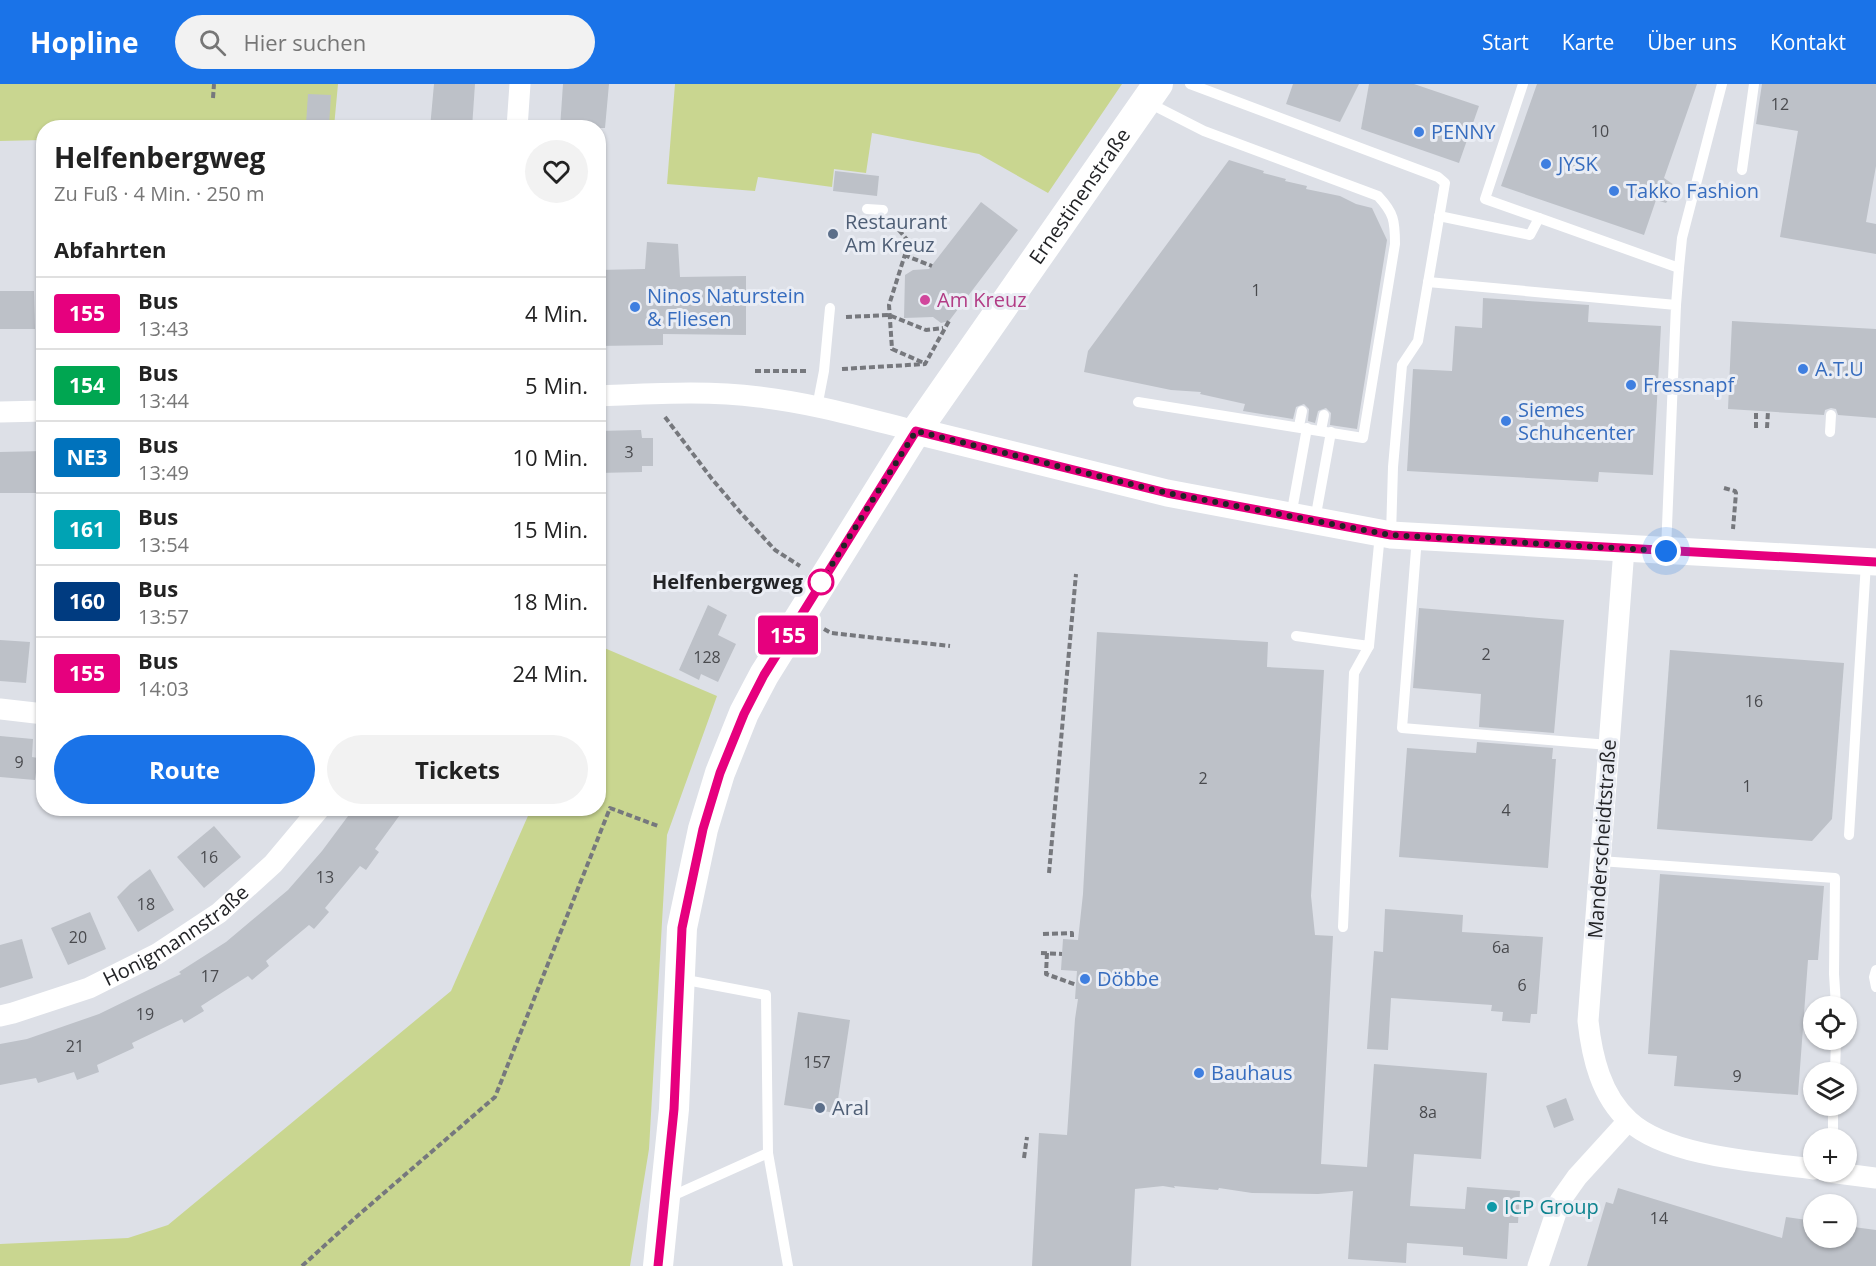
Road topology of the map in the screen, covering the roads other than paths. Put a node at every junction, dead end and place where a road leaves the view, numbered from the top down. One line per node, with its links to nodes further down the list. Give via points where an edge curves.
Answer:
1 (520, 84): 7 (street)
2 (1190, 84): 11 (lane, via 1438,177 1445,183)
3 (1523, 84): 12 (lane, via 1485,199)
4 (1722, 84): 13 (lane, via 1682,238)
5 (1754, 84): 8 (lane)
6 (1152, 93): 26 (main road, Ernestinenstraße); 27 (lane, via 1204,131 1378,196 1389,207 1395,222 1395,244 1363,438)
7 (518, 120)
8 (1742, 170)
9 (867, 209): 10 (lane)
10 (883, 210)
11 (1439, 216): 12 (lane, via 1530,235); 14 (lane)
12 (1539, 218): 13 (lane)
13 (1679, 268): 15 (lane)
14 (1428, 282): 15 (lane); 30 (lane, via 1418,341 1402,365 1393,467)
15 (1676, 305): 32 (lane)
16 (829, 313): 19 (lane)
17 (606, 396): 19 (street, via 750,396)
18 (1138, 402): 25 (lane)
19 (817, 407): 26 (street)
20 (36, 411): 22 (street)
21 (1302, 411): 25 (lane)
22 (0, 412)
23 (1324, 415): 27 (lane)
24 (1831, 415): 28 (lane)
25 (1303, 427): 27 (lane); 29 (lane)
26 (916, 431): 29 (street, via 1167,493); 44 (main road, Ernestinenstraße, via 744,714 703,829 682,928)
27 (1326, 431): 29 (lane)
28 (1830, 432)
29 (1303, 518): 30 (street)
30 (1396, 535): 31 (street); 35 (lane); 38 (lane, via 1402,728)
31 (1624, 549): 32 (street); 38 (street, Manderscheidtstraße)
32 (1666, 551): 33 (street)
33 (1871, 562): 40 (lane)
34 (1296, 636): 35 (lane)
35 (1369, 646): 42 (lane, via 1354,673)
36 (0, 710): 37 (street)
37 (36, 713)
38 (1609, 745): 41 (street, Manderscheidtstraße)
39 (313, 816): 47 (street, Honigmannstraße, via 273,864 219,913 157,954 89,988)
40 (1849, 835)
41 (1600, 861): 46 (lane, via 1835,878); 48 (street, Manderscheidtstraße, via 1588,1021 1599,1074)
42 (1343, 927)
43 (1876, 970): 45 (lane)
44 (680, 979): 49 (lane, via 766,995); 53 (main road, Ernestinenstraße, via 674,1109)
45 (1876, 987)
46 (1835, 996)
47 (0, 1016)
48 (1628, 1120): 50 (street, Manderscheidtstraße, via 1648,1136 1701,1153); 56 (street, via 1560,1201)
49 (768, 1153): 53 (lane); 55 (lane)
50 (1803, 1167)
51 (1857, 1175): 52 (street)
52 (1876, 1178)
53 (664, 1200): 54 (main road, Ernestinenstraße)
54 (658, 1266)
55 (788, 1266)
56 (1538, 1266)

